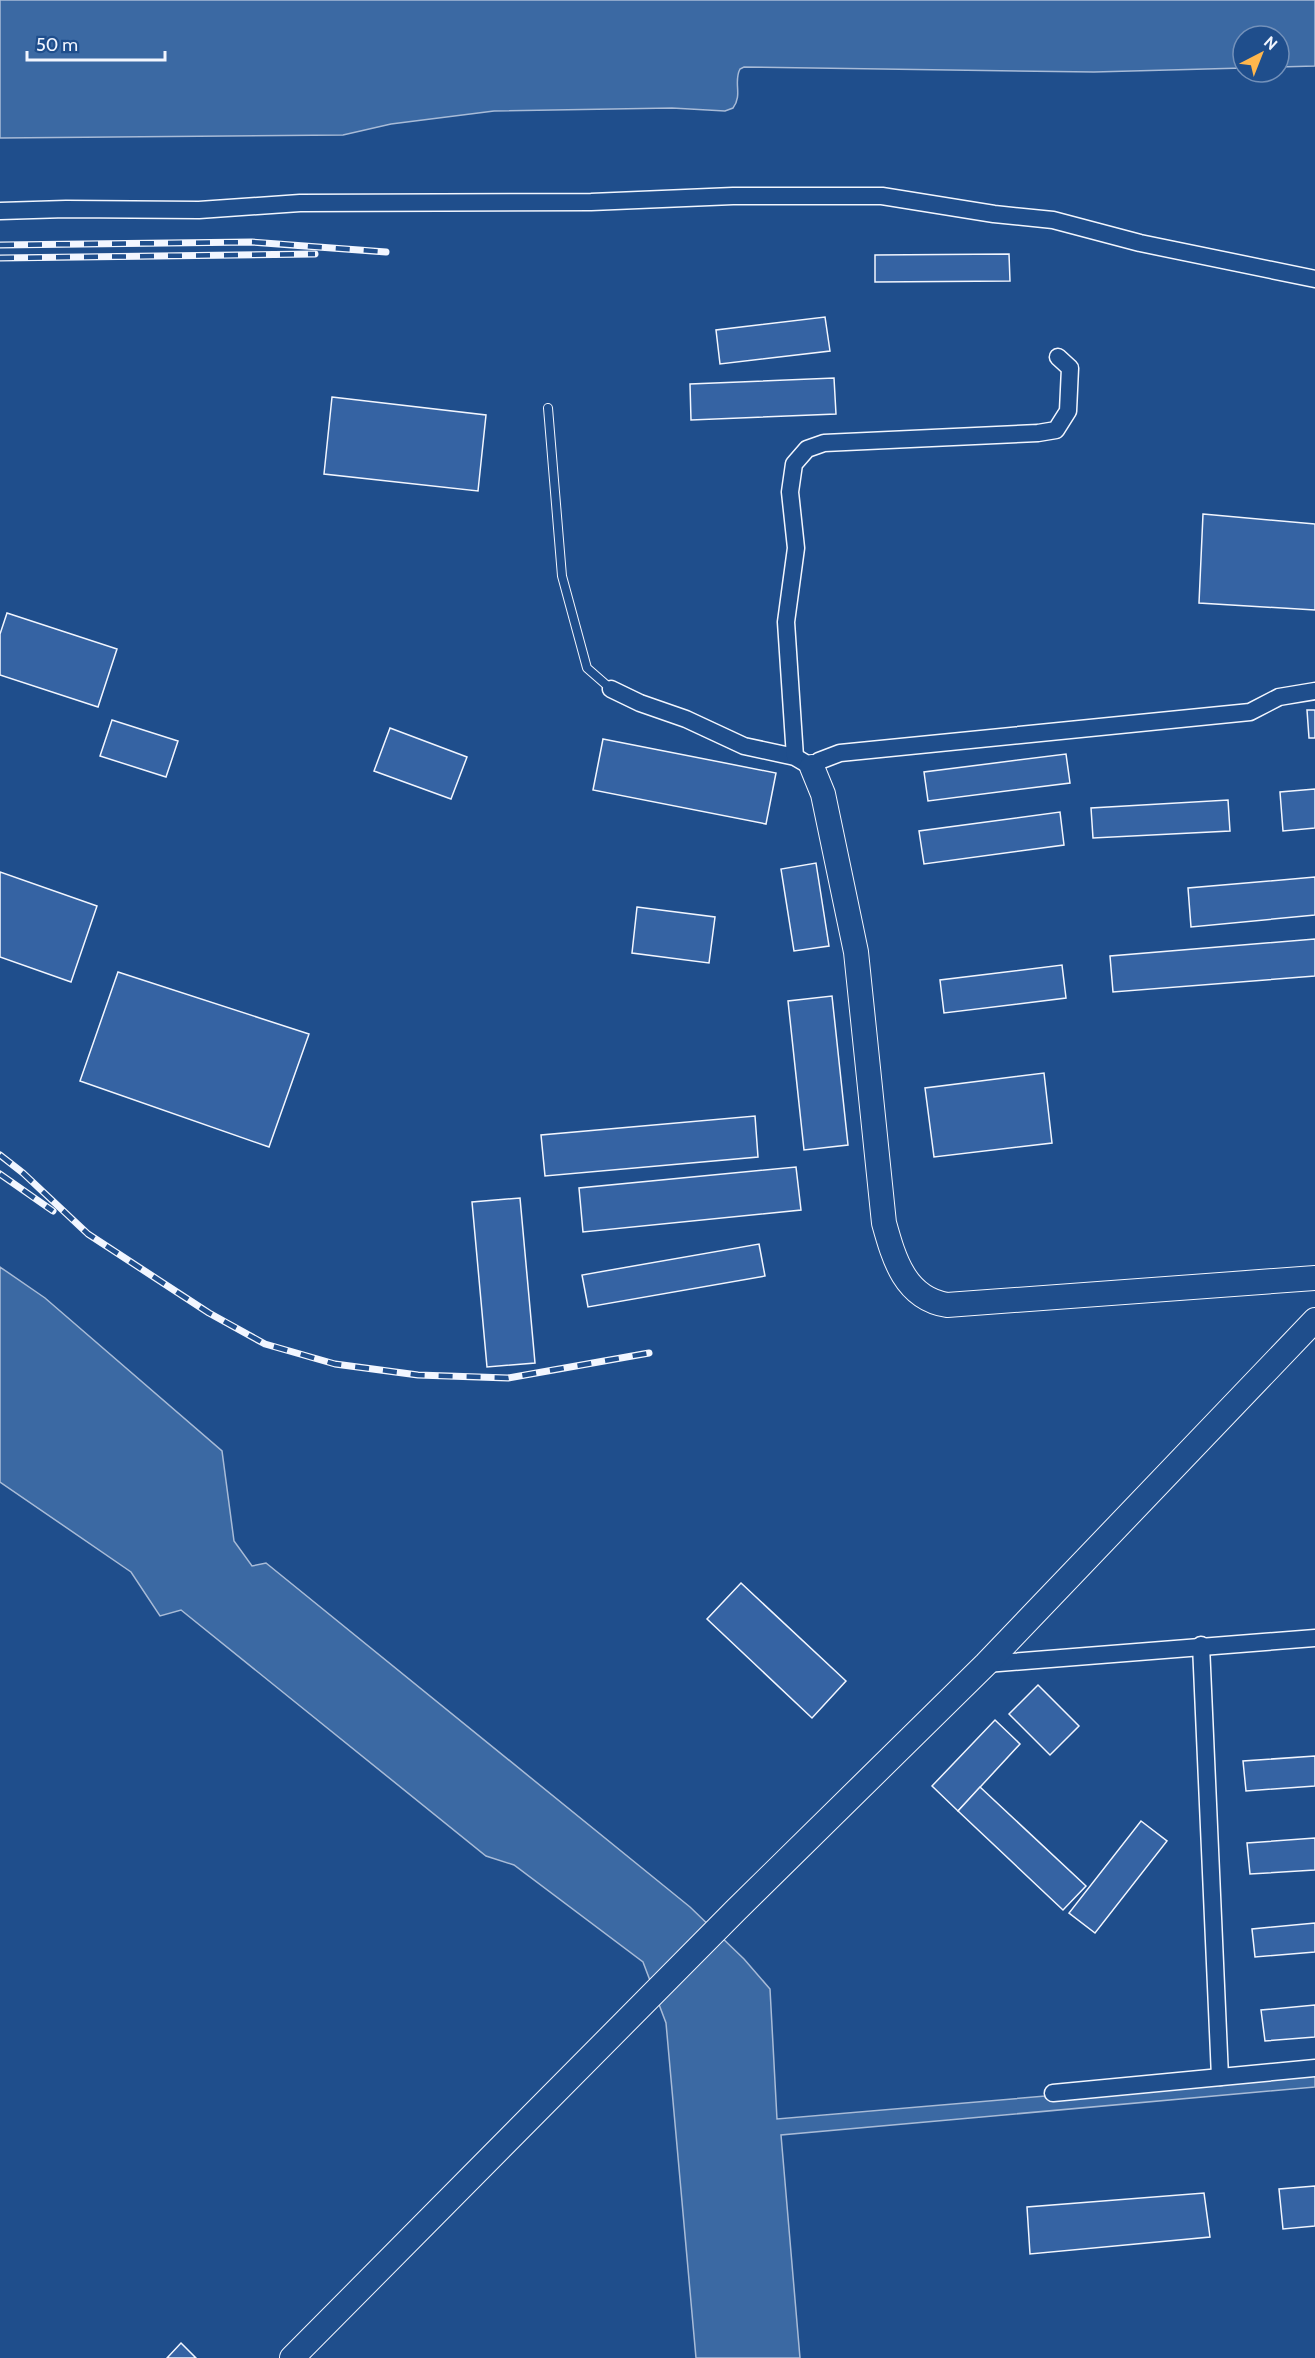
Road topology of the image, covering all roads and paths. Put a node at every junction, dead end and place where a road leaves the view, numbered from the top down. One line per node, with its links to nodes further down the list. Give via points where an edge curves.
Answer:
1 (0, 211): 2 (street, via 882,196 1053,220 1140,243)
2 (1315, 279)
3 (1058, 357): 7 (street, via 1070,368 1068,411 1056,430 824,443 807,449 794,464 790,492 796,548 786,622)
4 (548, 408): 5 (lane, via 562,576 587,668)
5 (611, 689): 7 (street, via 744,746)
6 (1315, 692): 7 (street, via 1279,697 1250,712 840,753)
7 (803, 762): 8 (main road, via 823,794 856,952 884,1223 896,1263 916,1291 932,1303 947,1305)
8 (1315, 1278)
9 (1315, 1320): 12 (main road)
10 (1315, 1638): 11 (street)
11 (1201, 1645): 12 (street); 14 (street)
12 (986, 1664): 16 (main road)
13 (1315, 2068): 14 (street)
14 (1220, 2077): 15 (street)
15 (1053, 2093)
16 (292, 2358)

